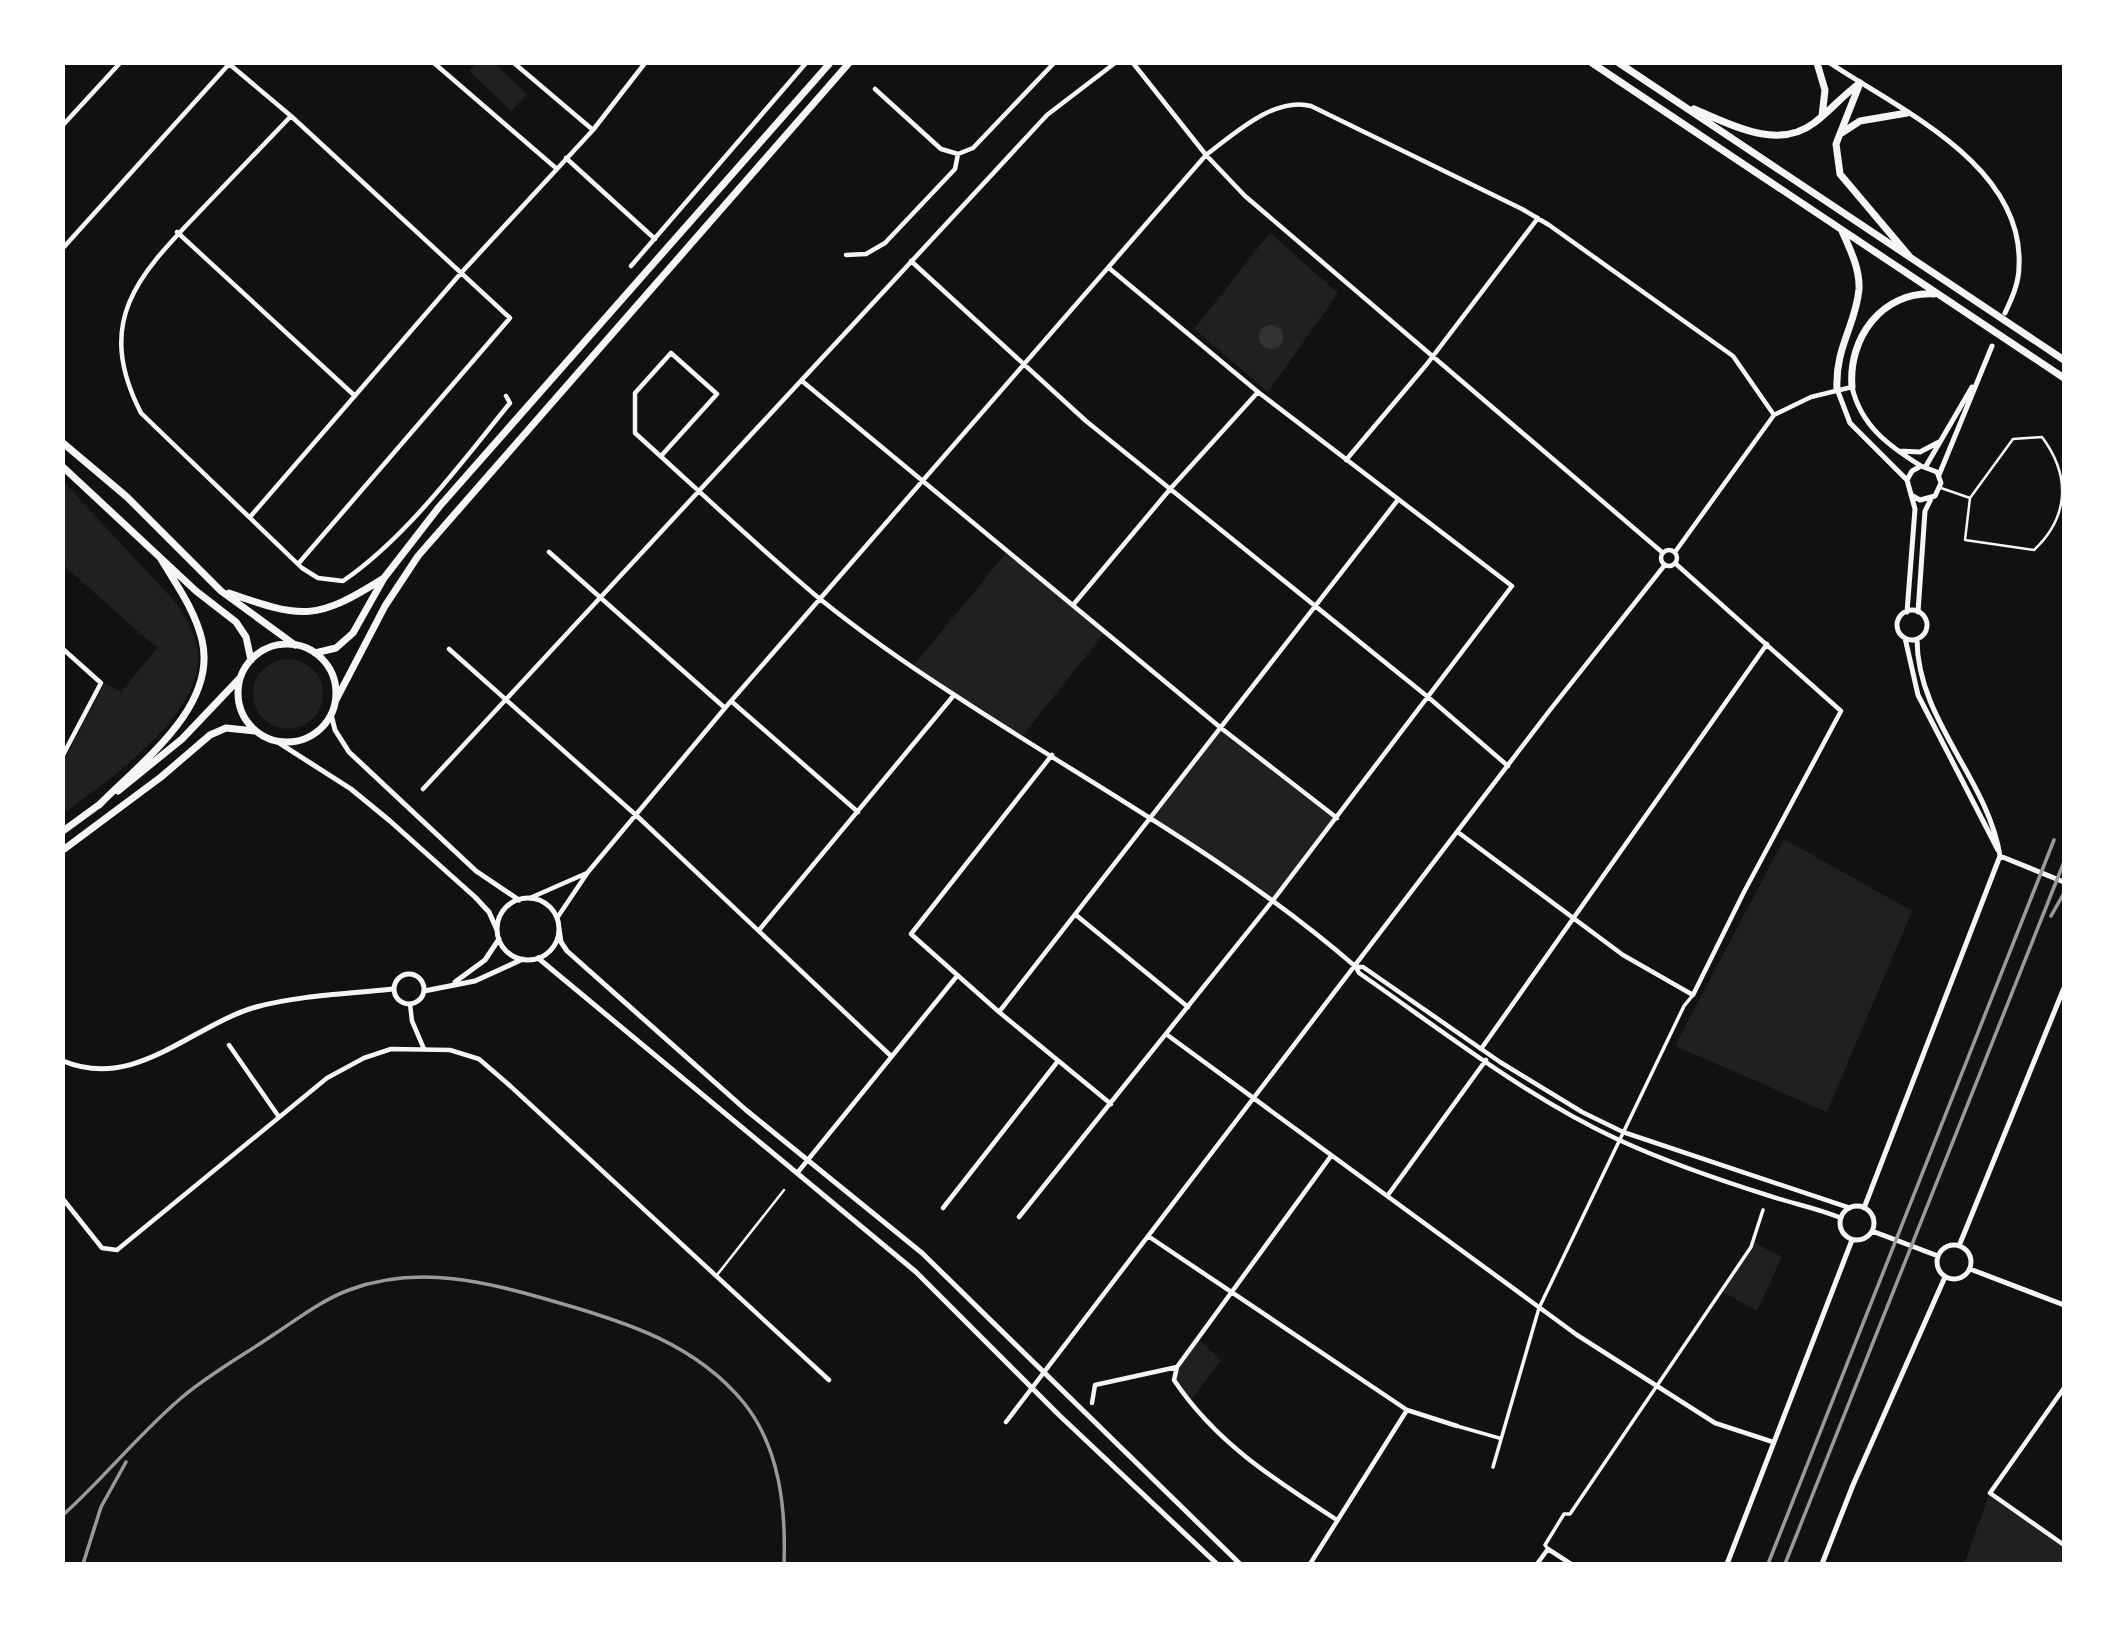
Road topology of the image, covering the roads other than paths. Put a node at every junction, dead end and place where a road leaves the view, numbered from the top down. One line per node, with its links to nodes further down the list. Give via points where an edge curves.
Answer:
1 (108, 63): 17 (street)
2 (120, 63): 17 (street)
3 (229, 63): 22 (street); 35 (street)
4 (434, 63): 30 (street)
5 (514, 63): 25 (street)
6 (645, 63): 25 (street)
7 (806, 63): 34 (street)
8 (830, 63): 82 (highway, via 439,506)
9 (849, 63): 102 (highway, via 418,556 385,606)
10 (1054, 63): 27 (street, via 973,148)
11 (1115, 63): 37 (street, via 1047,115)
12 (1133, 63): 28 (street)
13 (1592, 63): 32 (highway)
14 (1619, 63): 20 (highway)
15 (1817, 63): 23 (highway, via 1825,90)
16 (1830, 63): 18 (street)
17 (115, 69): 24 (street)
18 (1860, 83): 21 (street); 23 (highway); 26 (highway)
19 (875, 89): 27 (street, via 941,149)
20 (1678, 102): 23 (highway, via 1765,135 1801,131); 38 (highway)
21 (1908, 113): 26 (highway, via 1860,121); 43 (street, via 1977,165 2005,207 2020,266)
22 (291, 116): 33 (street); 41 (street)
23 (1822, 117)
24 (63, 125)
25 (593, 130): 29 (street)
26 (1840, 135): 38 (highway, via 1836,157 1844,181)
27 (958, 155): 36 (street, via 955,169 885,243 866,254)
28 (1206, 155): 31 (street, via 1262,117 1299,103); 40 (street); 45 (street, via 1245,196)
29 (566, 158): 30 (street); 34 (street)
30 (557, 169): 41 (street)
31 (1538, 218): 45 (street); 56 (street, via 1733,356)
32 (1842, 231): 42 (highway); 52 (highway, via 1859,289 1839,356)
33 (177, 232): 54 (street); 74 (street, via 132,291 122,327 122,363 130,392 152,428)
34 (655, 239): 39 (street)
35 (63, 248)
36 (846, 255)
37 (911, 261): 47 (street); 50 (street)
38 (1915, 262): 46 (highway)
39 (631, 266)
40 (1109, 268): 47 (street); 53 (street)
41 (461, 272): 54 (street); 79 (street, via 510,318)
42 (1936, 295): 49 (highway); 51 (highway, via 1906,297 1874,318 1853,356)
43 (2005, 313)
44 (1992, 346): 48 (street)
45 (1433, 356): 61 (street); 76 (street)
46 (2064, 360)
47 (1023, 366): 66 (street); 67 (street)
48 (1984, 366): 57 (street); 64 (street)
49 (2064, 378)
50 (802, 381): 66 (street); 69 (street)
51 (1852, 387): 52 (street); 59 (street, via 1866,422)
52 (1837, 389): 56 (street); 65 (street, via 1850,423)
53 (1258, 391): 61 (street); 67 (street)
54 (355, 396): 74 (street)
55 (506, 396): 79 (street, via 510,403 479,442 364,567 343,582 318,578)
56 (1774, 415): 77 (street)
57 (1942, 440): 59 (street, via 1920,452); 62 (street)
58 (63, 443): 83 (highway, via 127,498)
59 (1895, 450): 62 (street)
60 (661, 456): 60 (street, via 635,433 635,393 671,353 717,394); 69 (street)
61 (1346, 460): 73 (street)
62 (1923, 466): 64 (street); 65 (street)
63 (63, 467): 78 (highway)
64 (1939, 475): 68 (street)
65 (1907, 480): 70 (street)
66 (921, 482): 84 (street); 86 (street)
67 (1171, 488): 86 (street); 87 (street)
68 (1941, 488): 71 (lane); 72 (street)
69 (701, 491): 84 (street); 85 (street)
70 (1911, 495): 72 (street); 88 (street, via 1915,509)
71 (1970, 498): 71 (lane, via 1965,540 2034,550 2049,536 2062,508 2054,453 2042,437 2012,439)
72 (1931, 499): 89 (street)
73 (1397, 501): 87 (street); 100 (street, via 1512,586)
74 (250, 517): 79 (street)
75 (549, 552): 85 (street)
76 (1663, 552): 77 (street); 81 (street)
77 (1675, 552): 80 (street)
78 (161, 559): 97 (highway, via 236,622 246,637); 113 (highway, via 198,627 204,671 184,713)
79 (298, 564)
80 (1676, 564): 81 (street); 92 (street)
81 (1664, 566): 111 (street)
82 (384, 578): 83 (highway, via 313,613 284,612); 96 (highway, via 347,641)
83 (221, 591): 93 (highway)
84 (821, 599): 99 (street); 103 (street)
85 (601, 600): 101 (street); 104 (street)
86 (1073, 605): 106 (street)
87 (1314, 607): 100 (street); 106 (street)
88 (1907, 612): 89 (street); 90 (street, via 1898,623)
89 (1917, 612): 91 (street, via 1927,627)
90 (1905, 638): 91 (street); 121 (street, via 1918,695)
91 (1917, 639): 121 (street, via 1922,677 1943,729 1997,832)
92 (1767, 644): 129 (street); 142 (street, via 1841,711)
93 (295, 645): 96 (highway); 97 (highway, via 271,647)
94 (63, 649): 109 (street, via 101,683)
95 (449, 649): 101 (street)
96 (315, 653): 102 (highway, via 330,670)
97 (251, 660): 98 (highway)
98 (241, 677): 107 (highway, via 240,707); 113 (highway, via 173,748)
99 (954, 695): 110 (street); 114 (street)
100 (1428, 696): 111 (street); 116 (street)
101 (505, 698): 112 (street); 115 (street)
102 (336, 700): 105 (highway)
103 (731, 701): 104 (street); 114 (street)
104 (725, 708): 115 (street)
105 (331, 714): 108 (highway, via 322,728 308,737); 126 (street, via 349,752 477,871)
106 (1221, 729): 116 (street); 117 (street)
107 (256, 731): 108 (highway); 120 (highway, via 226,727 210,734)
108 (276, 741): 132 (street, via 351,789 390,821 475,897)
109 (63, 755)
110 (1052, 755): 117 (street); 137 (street, via 911,934)
111 (1508, 766): 119 (street)
112 (424, 789)
113 (99, 805): 118 (highway)
114 (858, 812): 131 (street)
115 (637, 816): 122 (street); 131 (street)
116 (1337, 818): 125 (street)
117 (1150, 820): 125 (street); 127 (street)
118 (63, 831)
119 (1458, 833): 129 (street); 136 (street)
120 (63, 850)
121 (2000, 856): 123 (street); 169 (street)
122 (588, 872): 124 (street); 128 (street)
123 (2064, 882)
124 (530, 898): 126 (street); 128 (street, via 546,904)
125 (1274, 899): 136 (street); 144 (street)
126 (519, 900): 132 (street, via 503,911)
127 (1076, 915): 144 (street); 145 (street)
128 (556, 918): 130 (street)
129 (1573, 919): 142 (street, via 1642,968); 148 (street)
130 (559, 928): 134 (street, via 553,947); 162 (street, via 567,951)
131 (760, 929): 152 (street)
132 (497, 930): 133 (street)
133 (499, 939): 135 (street, via 508,952); 138 (street, via 485,960)
134 (538, 958): 135 (street); 163 (street)
135 (523, 960): 138 (street, via 475,981)
136 (1356, 967): 148 (street, via 1363,967); 151 (street); 156 (street)
137 (957, 975): 145 (street); 152 (street)
138 (449, 985): 141 (street)
139 (2064, 988): 176 (street)
140 (394, 989): 141 (street, via 399,977 407,974 422,981); 143 (street, via 397,998); 153 (street, via 256,1007 210,1025 143,1062 117,1069 97,1070)
141 (424, 991): 143 (street)
142 (1693, 995): 159 (street)
143 (410, 1004): 149 (street)
144 (1188, 1007): 146 (street)
145 (999, 1012): 154 (street)
146 (1166, 1034): 156 (street); 157 (street)
147 (229, 1045): 158 (street)
148 (1482, 1048): 150 (street); 151 (street)
149 (424, 1049): 158 (street, via 391,1049 364,1058 327,1078); 179 (street, via 450,1050 479,1059)
150 (1490, 1054): 155 (street); 159 (street)
151 (1477, 1055): 155 (street)
152 (891, 1056): 162 (street)
153 (63, 1061)
154 (1058, 1061): 157 (street); 167 (street)
155 (1485, 1061): 160 (street); 165 (street)
156 (1254, 1100): 161 (street); 174 (street)
157 (1111, 1104): 171 (street)
158 (279, 1117): 166 (street, via 117,1250 102,1248)
159 (1623, 1132): 160 (street); 168 (street)
160 (1619, 1140): 172 (street); 183 (street)
161 (1331, 1156): 165 (street); 181 (street)
162 (807, 1161): 163 (street); 185 (street, via 922,1253)
163 (798, 1172): 189 (street, via 916,1272)
164 (784, 1190): 179 (lane)
165 (1388, 1195): 183 (street)
166 (63, 1199)
167 (943, 1208)
168 (1850, 1208): 169 (street); 172 (street)
169 (1864, 1208): 173 (street, via 1874,1220)
170 (1763, 1210): 187 (street, via 1751,1247)
171 (1019, 1217)
172 (1841, 1218): 175 (street, via 1843,1234)
173 (1872, 1231): 175 (street, via 1864,1239); 177 (street)
174 (1149, 1236): 181 (street); 185 (street)
175 (1853, 1240): 195 (street)
176 (1959, 1246): 177 (street, via 1949,1246); 178 (street, via 1968,1253)
177 (1936, 1255): 180 (street)
178 (1970, 1269): 180 (street, via 1962,1278); 182 (street)
179 (715, 1277): 186 (street)
180 (1945, 1277): 206 (street)
181 (1231, 1292): 184 (street); 191 (street)
182 (2064, 1305)
183 (1539, 1308): 187 (street); 194 (street)
184 (1177, 1367): 190 (street, via 1095,1385); 197 (street, via 1174,1380 1219,1436 1258,1469)
185 (1045, 1374): 189 (street); 201 (street)
186 (829, 1380)
187 (1657, 1388): 195 (street, via 1715,1423); 199 (street, via 1570,1514 1564,1514 1545,1545)
188 (2064, 1388): 198 (street, via 1990,1493)
189 (1033, 1389): 192 (street); 200 (street)
190 (1092, 1403)
191 (1407, 1410): 193 (street); 197 (street)
192 (1006, 1422)
193 (1457, 1426): 194 (street)
194 (1499, 1438): 196 (street)
195 (1773, 1442): 205 (street)
196 (1493, 1467)
197 (1337, 1520): 202 (street)
198 (2064, 1545)
199 (1548, 1549): 203 (street); 204 (street)
200 (1217, 1564)
201 (1240, 1564)
202 (1310, 1564)
203 (1537, 1564)
204 (1572, 1564)
205 (1727, 1564)
206 (1822, 1564)

